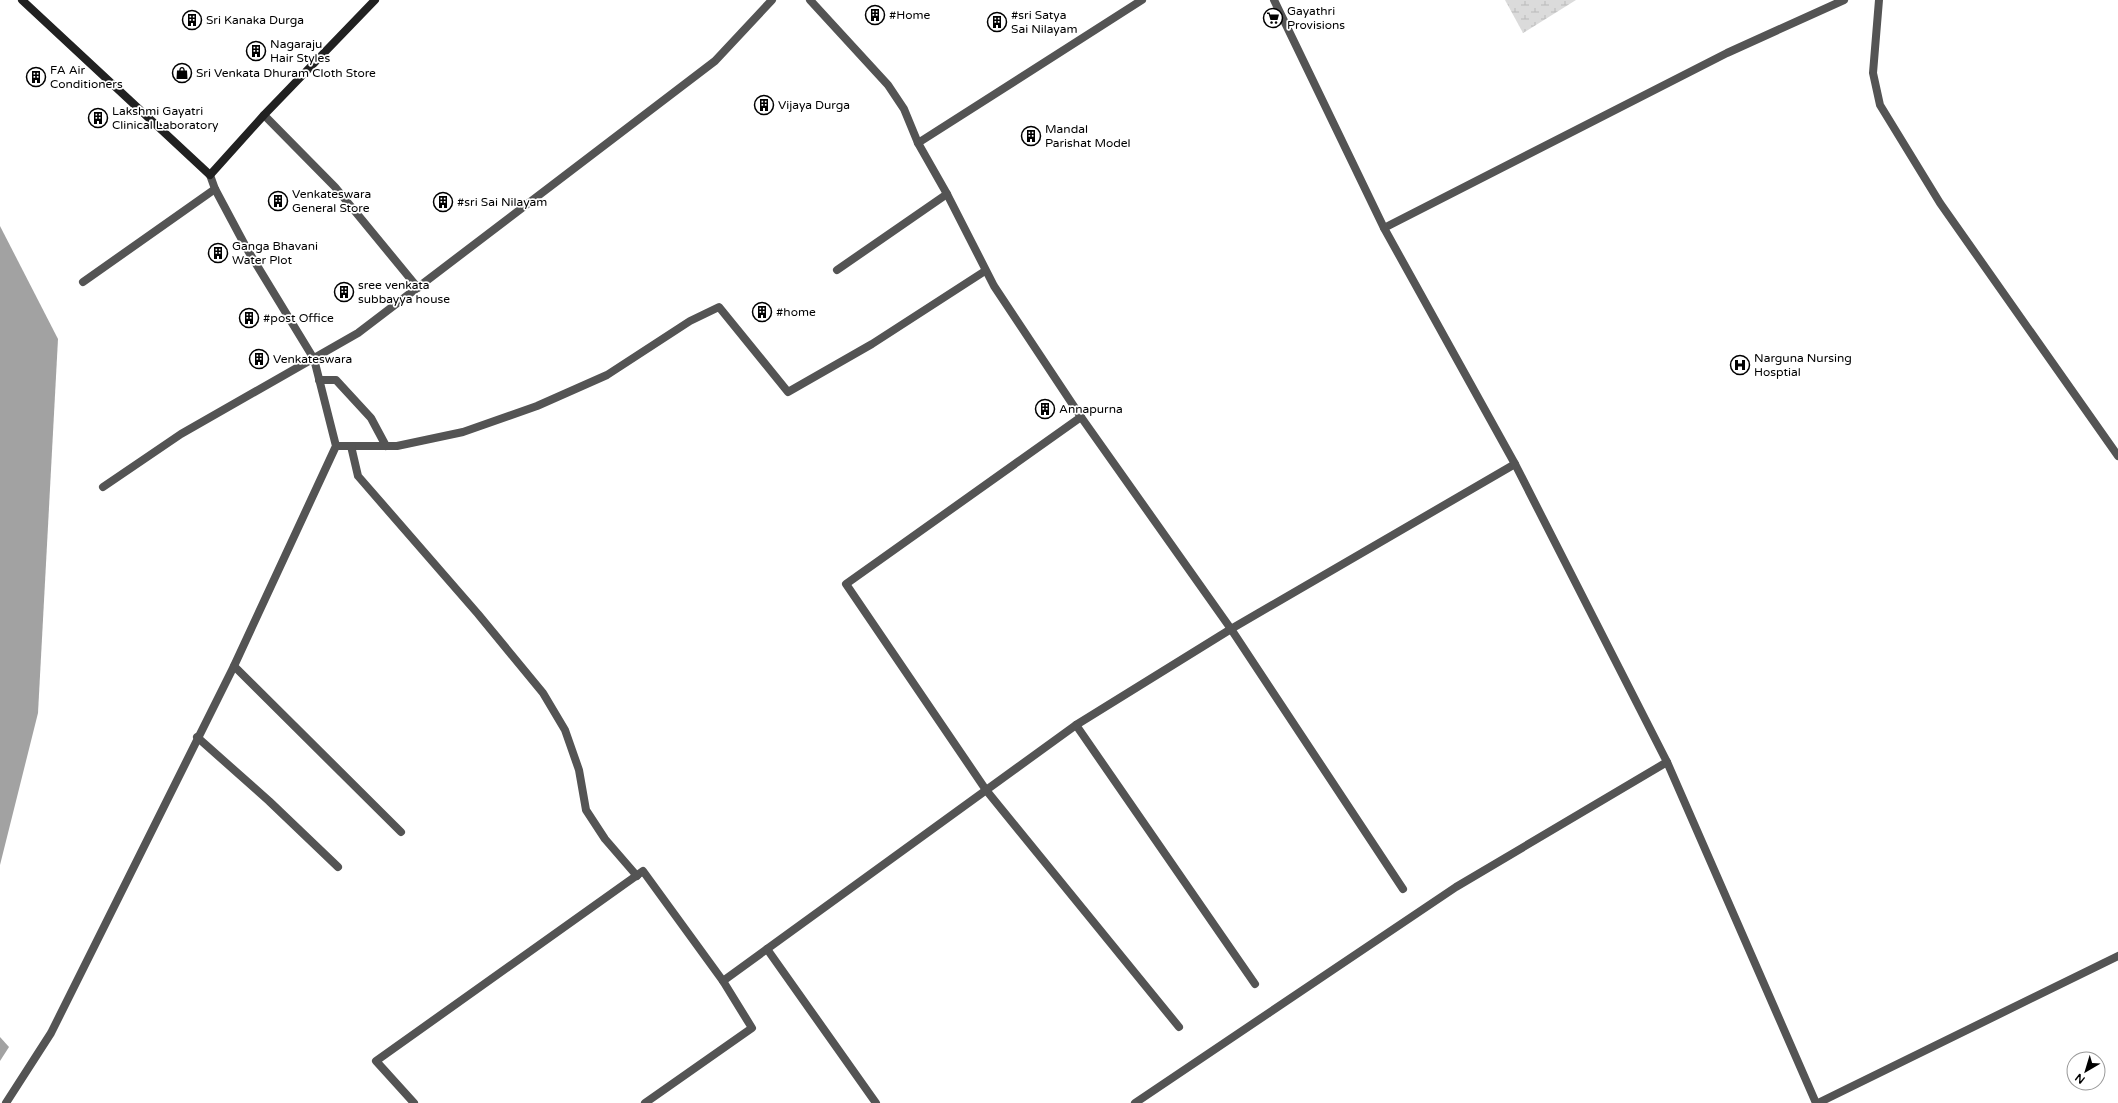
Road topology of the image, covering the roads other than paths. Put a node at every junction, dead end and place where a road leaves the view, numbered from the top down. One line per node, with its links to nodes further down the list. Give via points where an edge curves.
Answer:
1 (22, 0): 11 (main road)
2 (375, 0): 9 (main road)
3 (772, 0): 18 (street, via 715,61)
4 (810, 0): 10 (street, via 888,85 904,110)
5 (1142, 0): 10 (street)
6 (1274, 0): 14 (street)
7 (1844, 0): 14 (street, via 1728,53)
8 (1879, 0): 25 (street, via 1873,73 1880,105 1940,203)
9 (264, 115): 11 (main road); 18 (street, via 335,187)
10 (918, 143): 13 (street)
11 (210, 175): 12 (street)
12 (215, 189): 17 (street); 19 (street, via 247,249)
13 (947, 194): 15 (street); 16 (street)
14 (1384, 228): 26 (street)
15 (837, 270)
16 (984, 271): 21 (street); 24 (street, via 872,344 788,392 719,307 690,321 607,375 537,406 463,432)
17 (83, 282)
18 (418, 288): 19 (street, via 358,333)
19 (314, 359): 20 (street); 27 (street, via 181,434)
20 (319, 380): 22 (street); 24 (street, via 336,380 371,418)
21 (1080, 417): 28 (street); 33 (street, via 846,584)
22 (336, 446): 23 (street); 29 (street)
23 (351, 446): 24 (street); 36 (street, via 358,476 543,693 565,730 579,770 586,810 604,839)
24 (386, 446)
25 (2118, 456)
26 (1515, 464): 28 (street); 32 (street)
27 (103, 487)
28 (1231, 629): 30 (street); 37 (street)
29 (234, 666): 31 (street); 34 (street)
30 (1076, 725): 33 (street); 41 (street)
31 (197, 737): 35 (street); 43 (street, via 51,1033)
32 (1667, 762): 47 (street, via 1456,887); 48 (street)
33 (986, 790): 38 (street); 42 (street)
34 (401, 832)
35 (338, 867)
36 (637, 876): 40 (street, via 643,871); 44 (street, via 376,1061)
37 (1403, 888)
38 (767, 949): 40 (street); 46 (street)
39 (2118, 956): 48 (street)
40 (723, 981): 45 (street, via 752,1028)
41 (1255, 984)
42 (1179, 1027)
43 (6, 1103)
44 (414, 1103)
45 (645, 1103)
46 (876, 1103)
47 (1135, 1103)
48 (1817, 1103)

